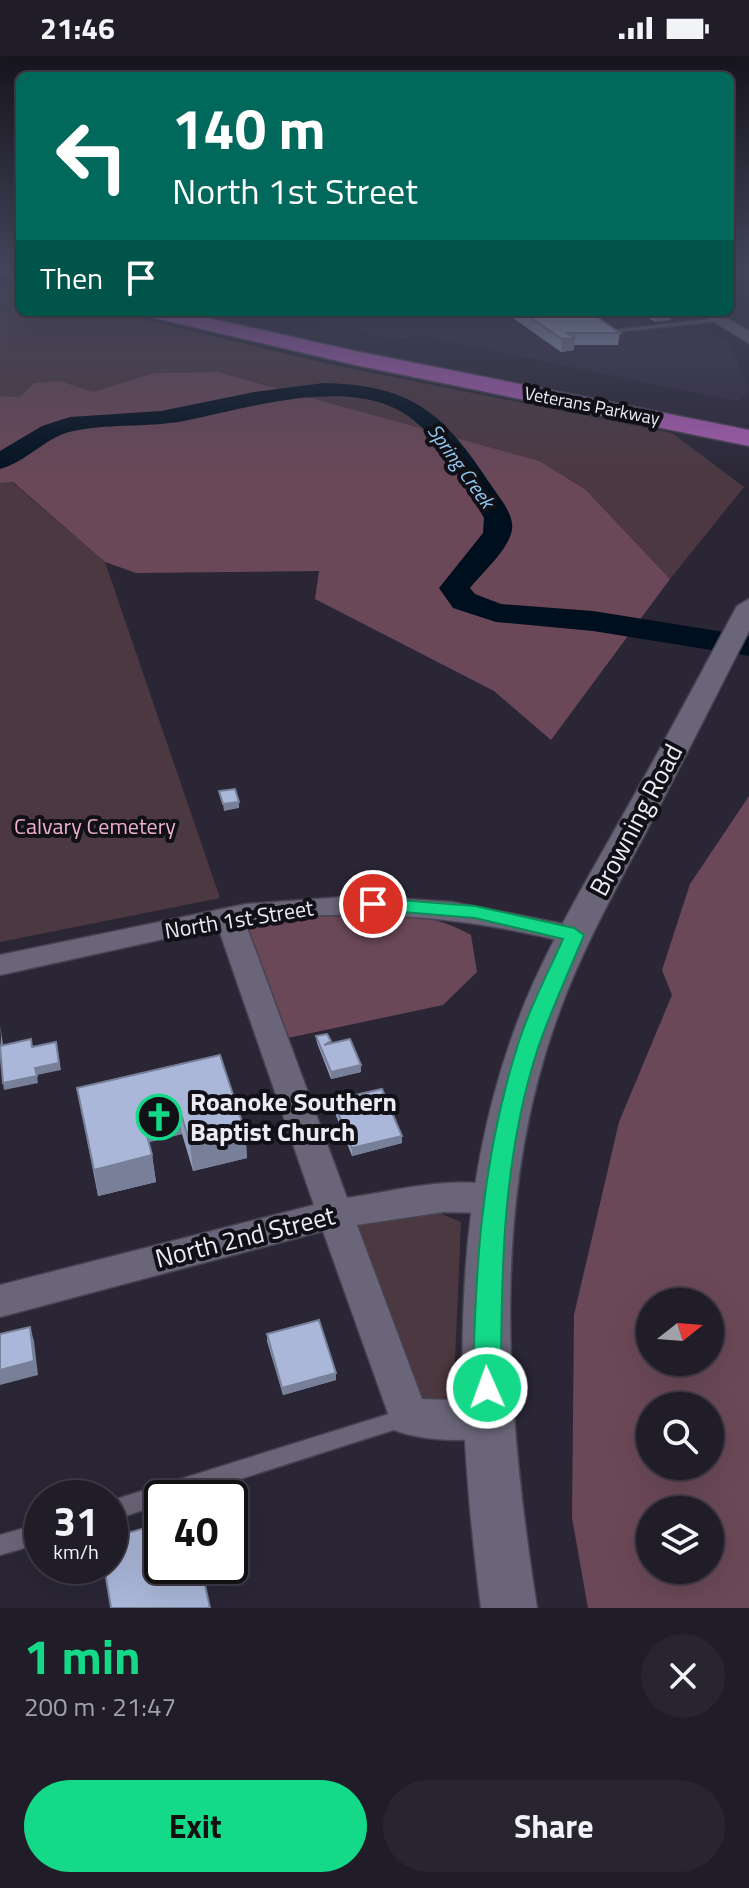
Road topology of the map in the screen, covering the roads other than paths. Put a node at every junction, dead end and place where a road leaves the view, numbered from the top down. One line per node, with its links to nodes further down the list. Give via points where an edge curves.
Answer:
1 (290, 341): 3 (highway, Veterans Parkway)
2 (354, 341): 4 (highway, Veterans Parkway)
3 (506, 388): 4 (highway); 5 (highway, Veterans Parkway)
4 (745, 421)
5 (749, 440)
6 (749, 606): 8 (street, Browning Road)
7 (229, 918): 8 (street, North 1st Street, via 289,908 373,904 475,912); 9 (street, North 1st Street); 11 (street)
8 (574, 935): 10 (street, Browning Road, via 527,1048)
9 (0, 965)
10 (495, 1199): 11 (street, North 2nd Street, via 444,1198); 14 (street, Browning Road, via 487,1296)
11 (334, 1214): 12 (street, North 2nd Street); 13 (street)
12 (0, 1301)
13 (408, 1417): 14 (street); 15 (lane)
14 (488, 1420): 18 (street, Browning Road)
15 (128, 1505)
16 (24, 1538): 17 (lane)
17 (0, 1545)
18 (509, 1608)

